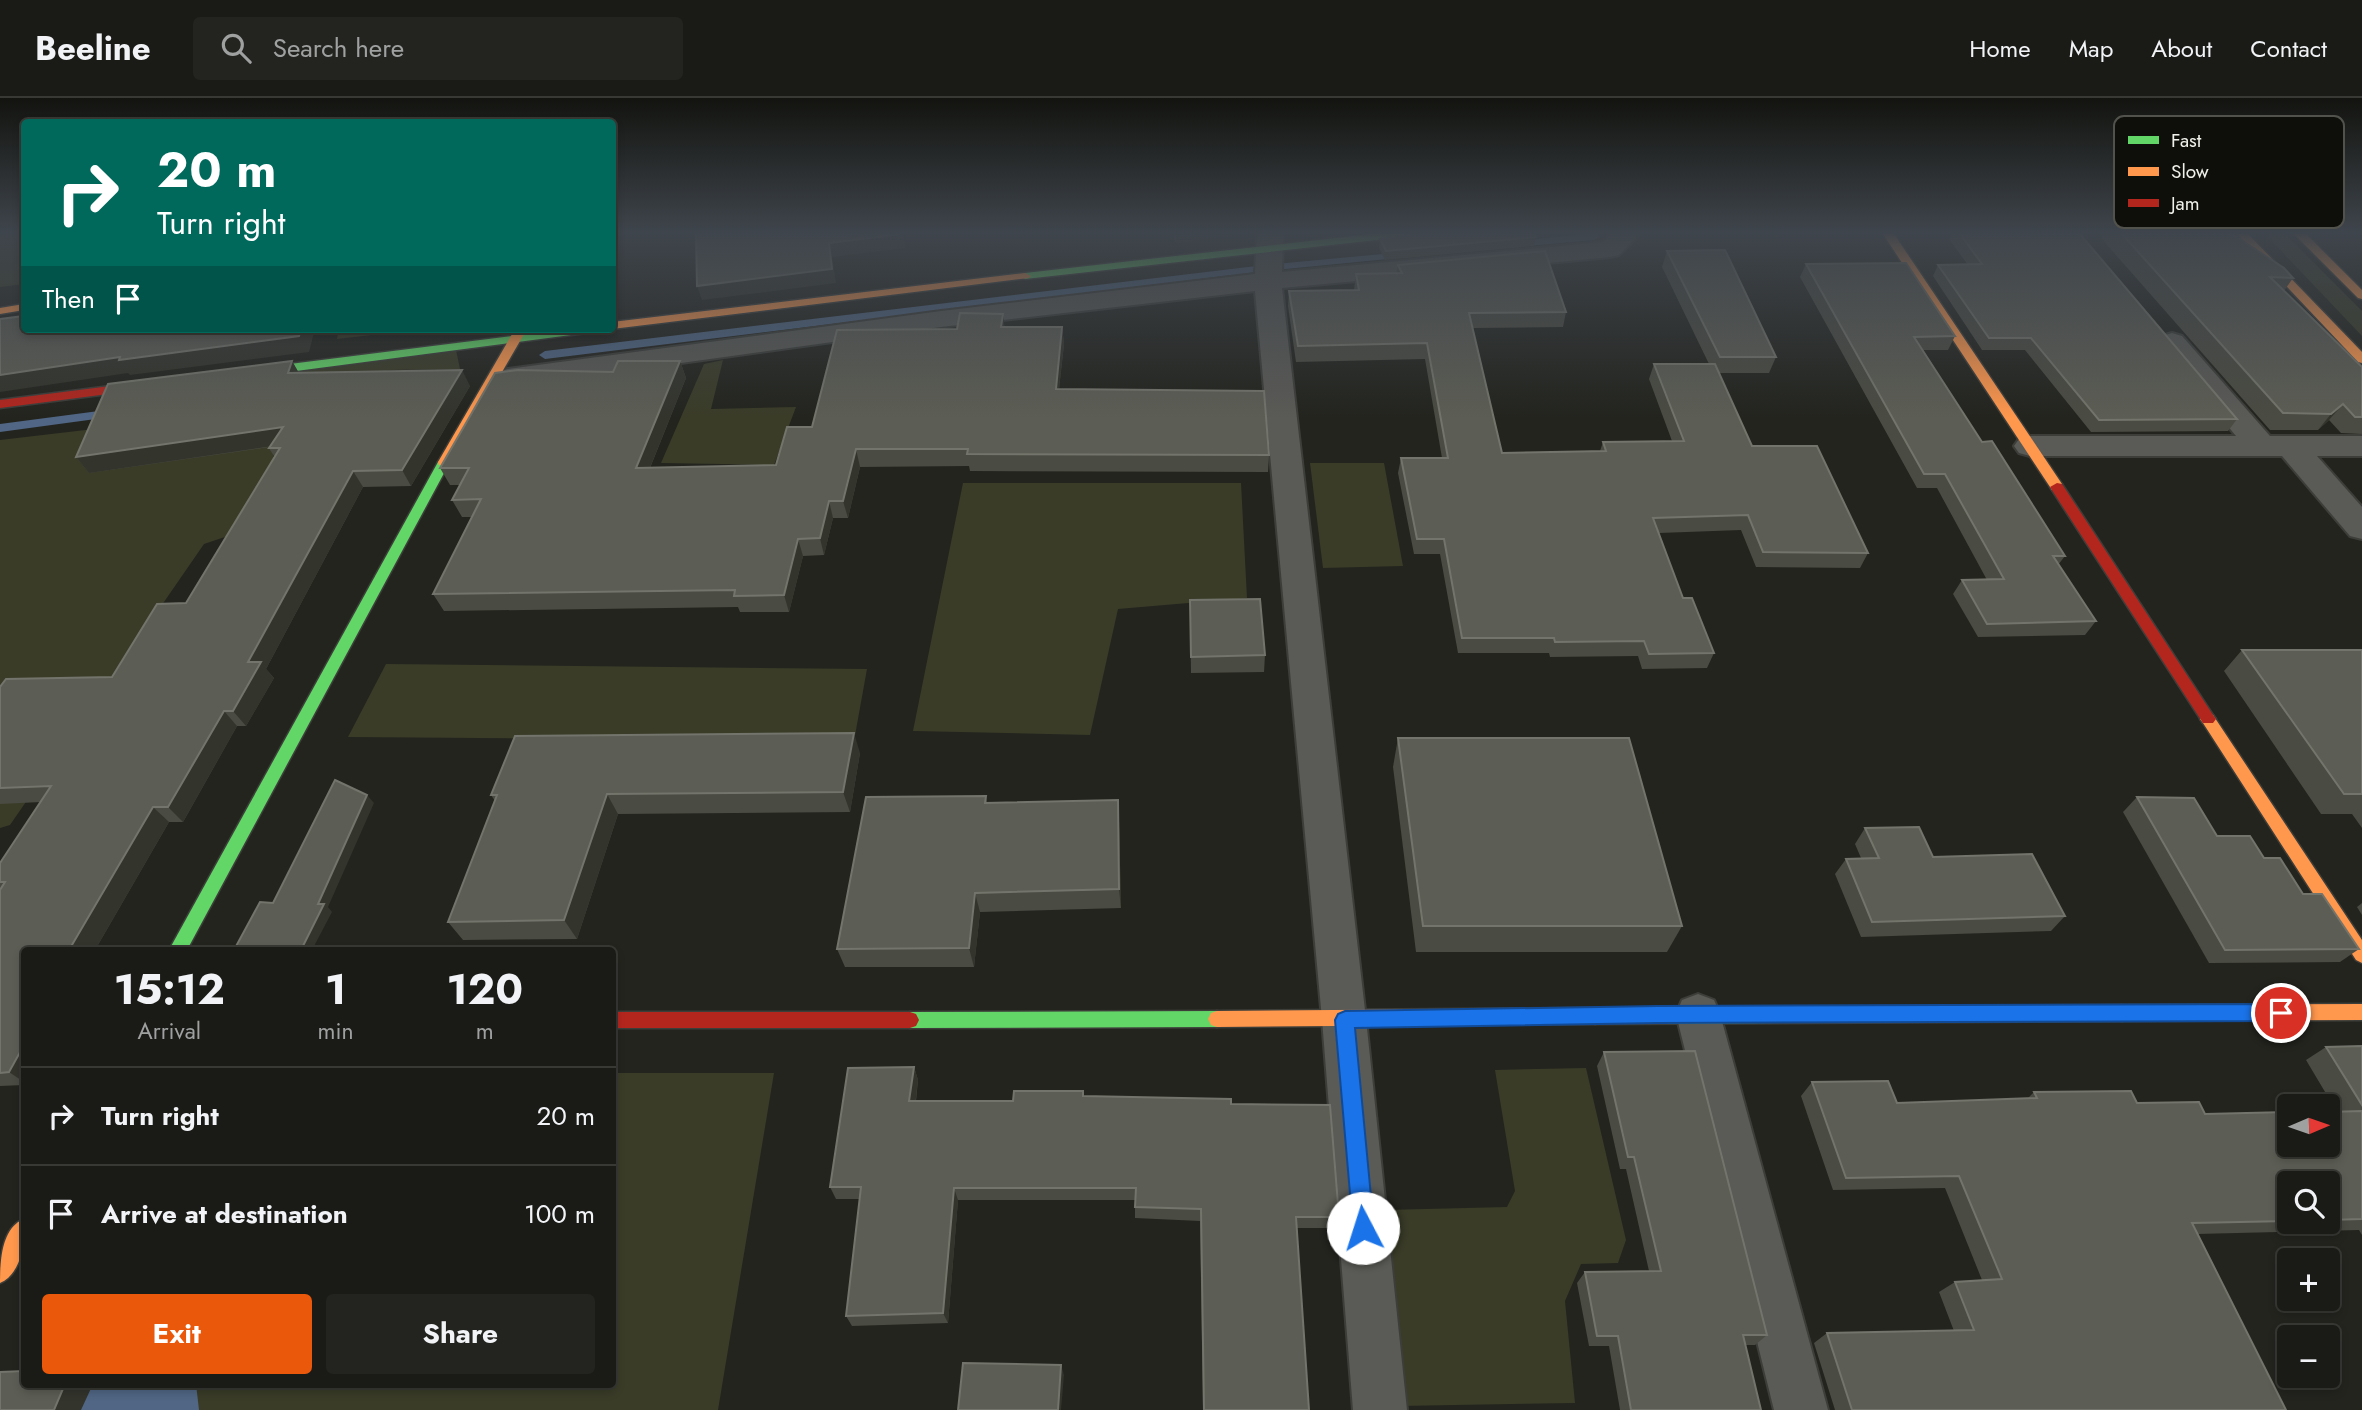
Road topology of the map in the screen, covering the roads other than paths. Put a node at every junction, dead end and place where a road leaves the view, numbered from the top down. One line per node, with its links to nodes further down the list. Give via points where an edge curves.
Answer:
1 (893, 295): 9 (main road)
2 (1061, 295): 13 (street, via 941,319)
3 (1273, 295): 25 (street)
4 (1929, 295): 16 (main road)
5 (2301, 295): 11 (main road)
6 (21, 308): 7 (main road)
7 (0, 311)
8 (2152, 319): 17 (street)
9 (616, 326)
10 (518, 334): 12 (main road); 13 (main road)
11 (2362, 359)
12 (222, 376)
13 (492, 380): 20 (main road)
14 (169, 383): 15 (main road)
15 (0, 404)
16 (2030, 446): 17 (street); 21 (main road)
17 (2276, 446): 18 (street); 19 (street)
18 (2362, 446)
19 (2362, 528)
20 (180, 947)
21 (2362, 955)
22 (2362, 1012): 23 (main road)
23 (1698, 1014): 25 (main road); 29 (street)
24 (616, 1020): 25 (main road)
25 (1345, 1020): 28 (street)
26 (21, 1234): 27 (main road)
27 (0, 1273)
28 (1380, 1410)
29 (1801, 1410)

